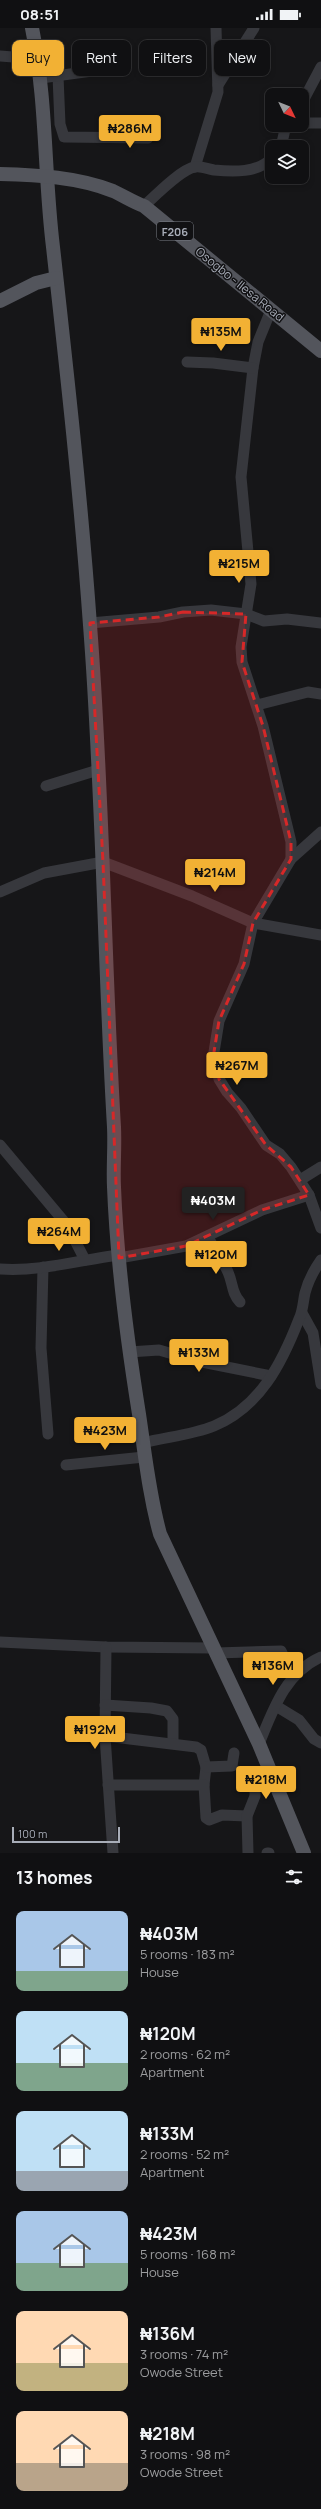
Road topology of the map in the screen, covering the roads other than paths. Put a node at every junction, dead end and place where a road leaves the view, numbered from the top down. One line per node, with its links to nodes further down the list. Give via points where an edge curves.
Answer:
1 (32, 28): 4 (main road)
2 (216, 28): 10 (street)
3 (254, 28): 10 (street)
4 (35, 40)
5 (0, 56): 6 (street)
6 (12, 57)
7 (321, 67): 11 (street)
8 (58, 76): 9 (street); 15 (street)
9 (41, 78): 14 (main road)
10 (218, 84): 18 (street, via 216,99)
11 (309, 90)
12 (309, 123): 13 (street)
13 (321, 123)
14 (46, 124): 15 (street); 20 (main road)
15 (60, 124): 16 (street, via 64,136)
16 (148, 138)
17 (265, 162): 18 (street, via 253,169 224,171)
18 (195, 167): 21 (street, via 176,178)
19 (0, 174): 20 (main road, Osogbo - Ilesa Road / F206)
20 (47, 176): 21 (main road, Osogbo - Ilesa Road / F206, via 113,191); 22 (main road, via 47,201)
21 (144, 206): 24 (main road, Osogbo - Ilesa Road / F206)
22 (56, 278): 23 (main road, via 36,284); 29 (main road)
23 (0, 301)
24 (271, 310): 25 (main road, Osogbo - Ilesa Road / F206); 27 (street, via 258,342)
25 (321, 351)
26 (187, 362): 27 (street)
27 (253, 368): 28 (street, via 241,477 251,584)
28 (246, 614): 29 (street, via 211,610); 30 (street, via 264,621 287,619); 32 (street, via 241,647 242,662)
29 (90, 623): 33 (main road)
30 (321, 623)
31 (321, 694): 32 (street, via 308,692)
32 (256, 705): 36 (street, via 291,842)
33 (98, 770): 34 (street); 37 (main road)
34 (46, 786)
35 (321, 832): 36 (street)
36 (291, 859): 39 (street)
37 (103, 862): 38 (street, via 44,873); 39 (street, via 192,896); 47 (main road, via 107,1020)
38 (0, 892)
39 (253, 923): 40 (street); 43 (street, via 244,964 219,1021 215,1039 216,1063 219,1079 227,1092 266,1145 280,1154)
40 (321, 935)
41 (0, 1145): 48 (street, via 67,1225)
42 (321, 1167): 43 (street)
43 (300, 1180): 44 (street)
44 (309, 1194): 45 (street); 46 (street, via 262,1210)
45 (321, 1228)
46 (208, 1237): 47 (street, via 186,1246); 52 (street, via 216,1255 228,1271 233,1293)
47 (119, 1256): 48 (street); 54 (main road)
48 (85, 1260): 50 (street)
49 (321, 1260): 53 (street, via 305,1292)
50 (43, 1266): 51 (street); 57 (street, via 42,1348)
51 (0, 1269)
52 (240, 1302)
53 (302, 1313): 55 (street, via 282,1362); 56 (street, via 313,1333)
54 (129, 1352): 55 (street, via 159,1350 197,1361); 58 (main road)
55 (271, 1376): 58 (street, via 250,1402 225,1420 198,1430)
56 (321, 1384)
57 (48, 1434)
58 (142, 1443): 59 (main road)
59 (144, 1457): 60 (street); 63 (main road, via 151,1502 160,1534)
60 (66, 1465)
61 (0, 1642): 62 (street)
62 (106, 1647): 63 (street); 66 (street)
63 (214, 1650): 65 (street, via 281,1651); 71 (main road)
64 (321, 1657): 65 (street)
65 (293, 1676): 67 (street)
66 (105, 1705): 68 (street); 69 (street, via 167,1711 173,1720)
67 (276, 1706): 70 (street, via 299,1720 314,1740); 71 (street)
68 (105, 1736): 69 (street, via 143,1742); 75 (street)
69 (173, 1742): 73 (street, via 202,1750)
70 (321, 1743)
71 (259, 1744): 74 (main road)
72 (234, 1753): 73 (street, via 231,1767)
73 (206, 1768): 76 (street)
74 (272, 1774): 77 (street, via 255,1788 255,1796); 80 (main road)
75 (108, 1785): 76 (street); 78 (street)
76 (204, 1785): 77 (street, via 206,1818 209,1820 222,1815)
77 (247, 1816): 79 (street)
78 (113, 1853)
79 (248, 1853)
80 (304, 1853)

